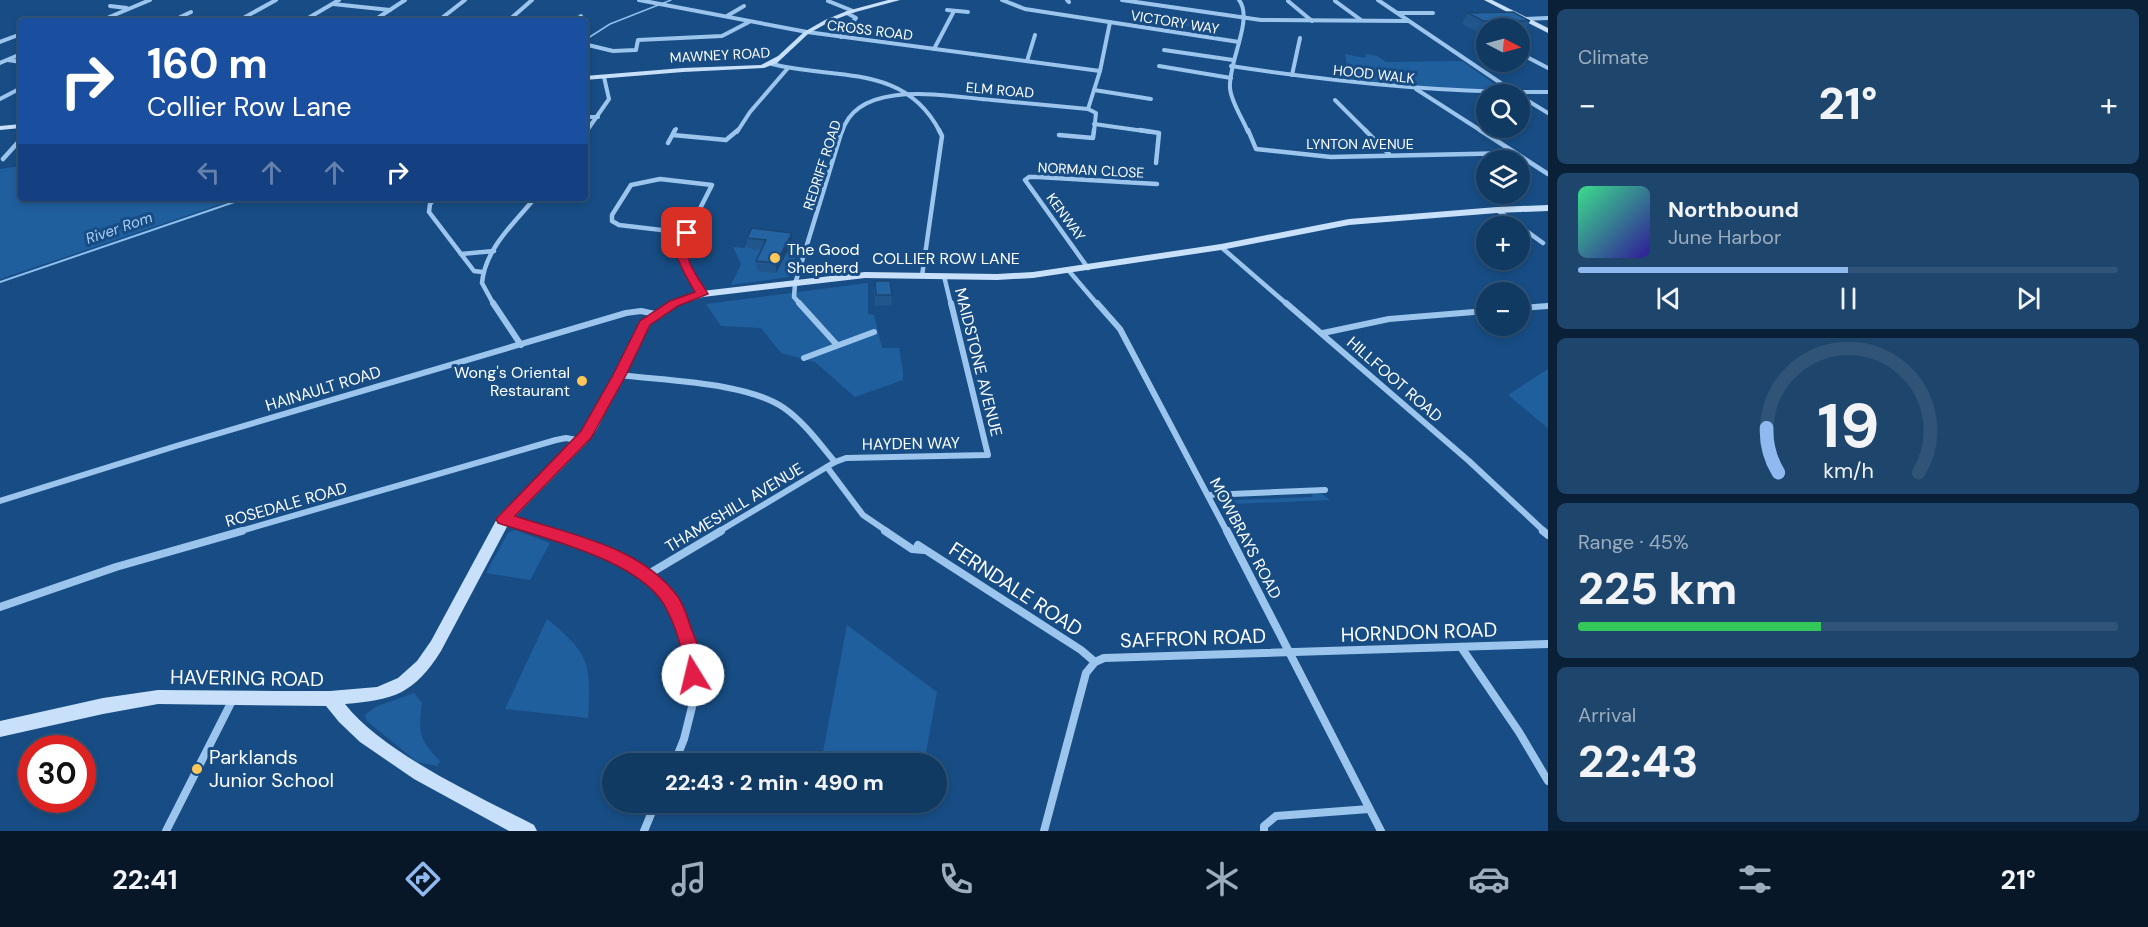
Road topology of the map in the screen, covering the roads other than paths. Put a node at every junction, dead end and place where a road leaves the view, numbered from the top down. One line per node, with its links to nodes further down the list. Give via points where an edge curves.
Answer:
1 (150, 0): 20 (street)
2 (276, 0): 33 (street)
3 (339, 0): 17 (street)
4 (405, 0): 21 (street)
5 (465, 0): 35 (street)
6 (532, 0): 36 (street)
7 (639, 0): 29 (street, CROSS ROAD)
8 (828, 0): 25 (street)
9 (897, 0): 25 (main road)
10 (1002, 0): 45 (street, VICTORY WAY, via 1025,9)
11 (1122, 0): 39 (street)
12 (1239, 0): 39 (street)
13 (1378, 0): 27 (street)
14 (1487, 0): 37 (main road)
15 (1288, 1): 41 (street)
16 (1335, 1): 42 (street)
17 (333, 4): 21 (street); 30 (street)
18 (110, 6): 20 (street)
19 (744, 6): 29 (street)
20 (130, 8): 31 (street)
21 (390, 10): 34 (street)
22 (947, 10): 23 (street)
23 (954, 11): 26 (street); 56 (street)
24 (191, 12): 32 (street)
25 (850, 12): 48 (main road); 51 (street, via 856,18)
26 (968, 12)
27 (1398, 13): 28 (street); 43 (street)
28 (1433, 13)
29 (727, 16): 44 (street, CROSS ROAD)
30 (310, 17)
31 (107, 18)
32 (178, 18)
33 (243, 18)
34 (378, 18)
35 (442, 18)
36 (511, 18)
37 (1522, 18)
38 (1548, 18): 40 (street)
39 (1245, 19): 41 (street); 54 (street, LYNTON AVENUE)
40 (1530, 19)
41 (1312, 21): 42 (street)
42 (1362, 21): 43 (street)
43 (1408, 21): 74 (street)
44 (749, 22): 48 (street, CROSS ROAD); 55 (street, via 722,36 638,40 636,50 613,51)
45 (1110, 22): 54 (street, VICTORY WAY); 69 (street)
46 (1530, 22): 47 (main road)
47 (1548, 31)
48 (807, 32): 51 (street, CROSS ROAD); 65 (main road)
49 (18, 34): 53 (street)
50 (1035, 35): 61 (street)
51 (840, 37): 56 (street, CROSS ROAD)
52 (1300, 38): 70 (street)
53 (0, 42)
54 (1239, 42): 64 (street, LYNTON AVENUE)
55 (588, 45)
56 (934, 49): 61 (street, CROSS ROAD)
57 (1164, 50): 64 (street, HOOD WALK)
58 (18, 55): 60 (street)
59 (1530, 59): 68 (street)
60 (8, 60): 62 (street); 63 (street)
61 (1027, 61): 69 (street, CROSS ROAD)
62 (18, 62)
63 (0, 63)
64 (1232, 63): 70 (street, HOOD WALK); 73 (street, LYNTON AVENUE)
65 (772, 64): 67 (street, MAWNEY ROAD); 71 (main road, MAWNEY ROAD)
66 (1159, 66): 73 (street)
67 (788, 68): 80 (street, MAWNEY ROAD, via 865,78); 95 (street, via 748,113 733,138)
68 (1548, 68)
69 (1100, 71): 77 (street)
70 (1292, 75): 75 (street, HOOD WALK)
71 (604, 77): 72 (main road, MAWNEY ROAD); 89 (street, via 609,99)
72 (588, 78)
73 (1231, 78): 101 (street, LYNTON AVENUE, via 1230,90 1256,149 1332,157)
74 (1502, 84)
75 (1415, 88): 78 (street, HOOD WALK); 99 (street)
76 (18, 90): 82 (street)
77 (1094, 90): 83 (street); 86 (street)
78 (1476, 92)
79 (1548, 92): 81 (street, HOOD WALK)
80 (910, 93): 86 (street, ELM ROAD); 120 (street, MAWNEY ROAD, via 933,118 942,136); 122 (street, REDRIFF ROAD, via 869,101 848,118)
81 (1530, 93)
82 (0, 99)
83 (1151, 99)
84 (1335, 100): 101 (street)
85 (1530, 102): 87 (street)
86 (1088, 109): 90 (street, via 1096,113)
87 (1548, 112)
88 (588, 117): 89 (street)
89 (598, 117): 94 (street)
90 (1094, 124): 96 (street, via 1093,138); 103 (street, via 1159,133)
91 (18, 126): 92 (main road)
92 (0, 128)
93 (676, 129): 95 (street)
94 (588, 130)
95 (673, 135): 98 (street)
96 (1059, 135)
97 (18, 142): 102 (street)
98 (668, 142)
99 (1510, 150)
100 (1476, 153): 101 (street, LYNTON AVENUE)
101 (1389, 154)
102 (3, 159)
103 (1156, 163)
104 (1530, 163): 105 (street)
105 (1548, 174)
106 (1025, 180): 107 (street, NORMAN CLOSE, via 1038,177); 117 (street, KENWAY)
107 (1157, 184)
108 (432, 201): 116 (street, via 429,212)
109 (533, 201): 115 (street)
110 (1548, 208): 111 (main road, COLLIER ROW LANE)
111 (1497, 210): 113 (street); 114 (main road, COLLIER ROW LANE, via 1349,222)
112 (687, 233): 112 (street, via 712,185 643,181 631,185 612,215 612,221 619,225); 123 (street, via 680,248)
113 (1543, 243)
114 (1221, 247): 117 (main road, COLLIER ROW LANE); 129 (street, HILLFOOT ROAD)
115 (494, 251): 116 (street); 119 (street)
116 (461, 254): 119 (street)
117 (1088, 268): 118 (main road, COLLIER ROW LANE)
118 (1069, 271): 121 (main road, COLLIER ROW LANE, via 997,277); 139 (street, MOWBRAYS ROAD, via 1120,329)
119 (482, 275): 130 (street, via 482,283)
120 (922, 276): 121 (main road, COLLIER ROW LANE); 122 (main road, COLLIER ROW LANE, via 865,274)
121 (944, 276): 135 (street, MAIDSTONE AVENUE)
122 (795, 284): 123 (main road, COLLIER ROW LANE); 131 (street, via 794,297)
123 (702, 294): 127 (main road, COLLIER ROW LANE)
124 (1548, 306): 125 (street)
125 (1530, 308)
126 (1476, 312): 129 (street, via 1389,319)
127 (655, 314): 130 (street, HAINAULT ROAD, via 633,311); 133 (main road, COLLIER ROW LANE, via 645,323)
128 (874, 332): 131 (street)
129 (1323, 333): 142 (street, HILLFOOT ROAD)
130 (521, 345): 140 (street, HAINAULT ROAD)
131 (837, 345): 132 (street)
132 (804, 358)
133 (620, 375): 134 (main road, COLLIER ROW LANE); 136 (street, via 754,394 780,405 799,420)
134 (582, 441): 141 (main road, COLLIER ROW LANE); 146 (street, ROSEDALE ROAD, via 556,440 116,567)
135 (988, 455): 136 (street, HAYDEN WAY, via 846,458)
136 (835, 462): 137 (street, THAMESHILL AVENUE)
137 (827, 467): 144 (street, via 863,515 912,549); 145 (street, THAMESHILL AVENUE)
138 (1325, 490): 139 (street)
139 (1208, 495): 149 (street, MOWBRAYS ROAD)
140 (0, 501)
141 (504, 519): 145 (street, via 620,558); 151 (main road, COLLIER ROW LANE, via 423,666 404,683 378,694)
142 (1548, 535)
143 (918, 545): 144 (street, FERNDALE ROAD)
144 (926, 550): 150 (street, FERNDALE ROAD)
145 (647, 575): 154 (street, via 673,603 688,642 696,691)
146 (0, 607)
147 (1548, 644): 148 (street, HORNDON ROAD)
148 (1461, 647): 149 (street, HORNDON ROAD); 155 (street)
149 (1290, 652): 150 (street, SAFFRON ROAD, via 1104,658); 156 (street, MOWBRAYS ROAD)
150 (1095, 662): 161 (street, via 1086,673)
151 (330, 698): 152 (main road, HAVERING ROAD); 159 (main road, HAVERING ROAD, via 376,744)
152 (233, 699): 153 (main road, HAVERING ROAD, via 158,698); 158 (street)
153 (0, 729)
154 (678, 753)
155 (1548, 781)
156 (1369, 809): 162 (street, via 1276,816 1264,826); 163 (street, MOWBRAYS ROAD)
157 (651, 813): 160 (street)
158 (166, 831)
159 (528, 831)
160 (644, 831)
161 (1044, 831)
162 (1264, 831)
163 (1381, 831)

